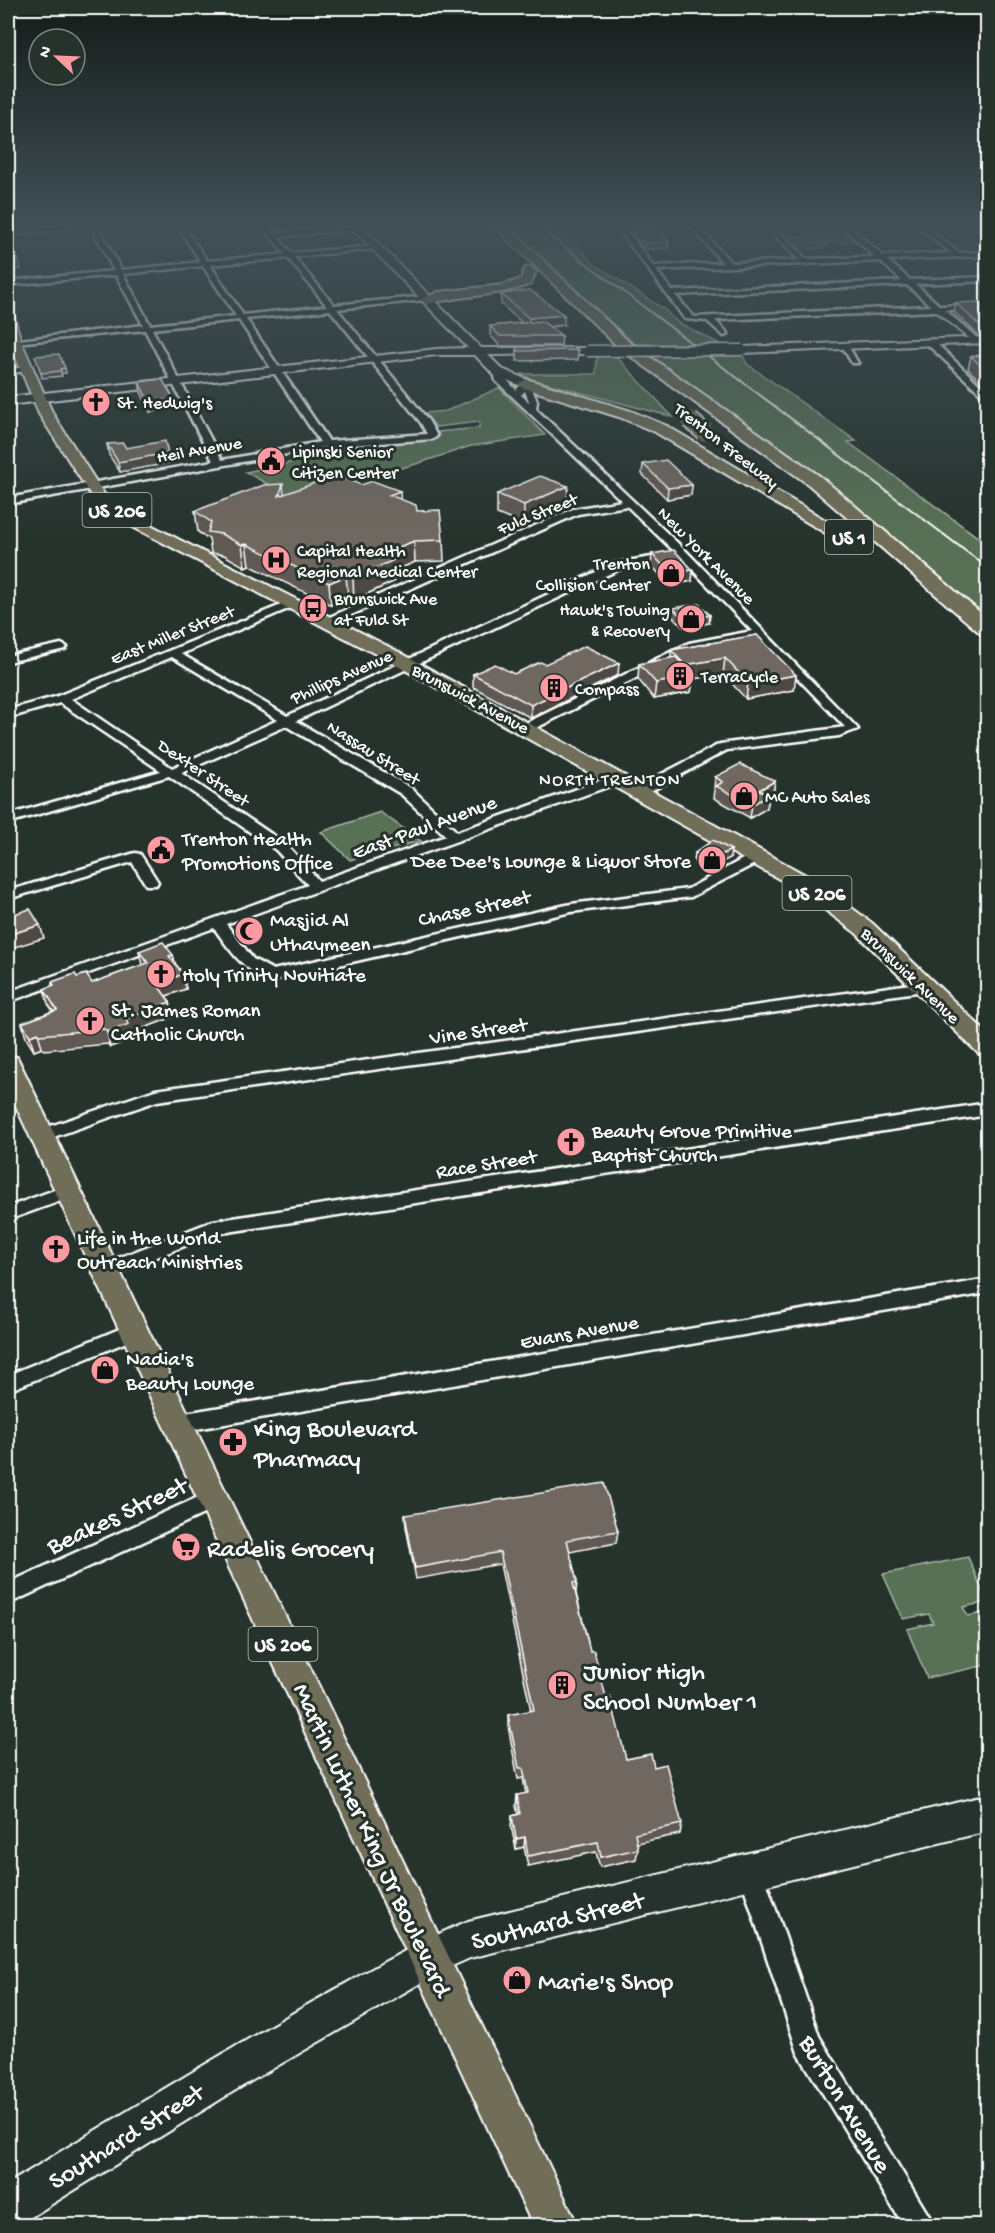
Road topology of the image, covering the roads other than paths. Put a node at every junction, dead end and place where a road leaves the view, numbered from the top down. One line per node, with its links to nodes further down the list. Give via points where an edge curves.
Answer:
1 (146, 327): 14 (street)
2 (148, 327): 24 (street)
3 (248, 327): 22 (street)
4 (347, 327): 19 (street)
5 (454, 327): 11 (main road, New York Avenue)
6 (595, 327): 25 (highway, Trenton Freeway / US 1)
7 (603, 327): 32 (highway, Trenton Freeway / US 1)
8 (718, 327): 10 (street)
9 (960, 327): 12 (street)
10 (724, 334)
11 (465, 338): 17 (main road); 18 (main road, New York Avenue)
12 (974, 340): 13 (main road); 15 (main road)
13 (987, 340)
14 (11, 341): 21 (main road, Brunswick Avenue / US 206)
15 (930, 342): 16 (main road); 28 (street)
16 (844, 346): 18 (main road, bridge); 20 (street)
17 (437, 351): 18 (main road); 19 (main road)
18 (480, 351): 26 (main road, New York Avenue, via 498,372)
19 (373, 358): 22 (main road); 31 (street, Heil Avenue, via 433,436)
20 (855, 361)
21 (26, 369): 23 (street); 27 (main road, Brunswick Avenue / US 206)
22 (276, 369): 24 (main road); 31 (street)
23 (8, 371)
24 (176, 381): 27 (main road); 33 (street)
25 (660, 390)
26 (529, 395): 32 (highway, via 554,389 731,435); 36 (street, New York Avenue); 37 (highway, via 559,395 626,414 661,429)
27 (37, 396): 29 (main road); 34 (main road, Brunswick Avenue / US 206)
28 (987, 398)
29 (8, 401)
30 (692, 421): 37 (highway, Trenton Freeway / US 1)
31 (326, 444): 33 (street, Heil Avenue)
32 (782, 456): 41 (highway, Trenton Freeway / US 1)
33 (218, 462): 34 (street, Heil Avenue)
34 (91, 484): 35 (street, Heil Avenue); 39 (main road, Brunswick Avenue / US 206, via 99,497 138,525)
35 (8, 501)
36 (630, 503): 38 (street, New York Avenue); 40 (street, Fuld Street, via 576,512)
37 (870, 553): 44 (highway, Trenton Freeway / US 1)
38 (683, 554): 42 (street, New York Avenue); 47 (street, Phillips Avenue, via 619,565)
39 (291, 604): 40 (main road, Brunswick Avenue / US 206); 45 (street, East Miller Street)
40 (327, 622): 47 (main road, Brunswick Avenue / US 206)
41 (987, 630)
42 (759, 633): 51 (street, via 693,645); 54 (street, New York Avenue, via 852,729 724,747)
43 (61, 647): 46 (street)
44 (987, 648)
45 (172, 653): 48 (street, East Miller Street); 50 (street, Nassau Street)
46 (8, 659)
47 (410, 665): 50 (street, Phillips Avenue); 51 (main road, Brunswick Avenue / US 206)
48 (65, 698): 49 (street, East Miller Street); 52 (street, Dexter Street)
49 (8, 714)
50 (286, 720): 52 (street, Phillips Avenue); 56 (street, Nassau Street, via 406,791)
51 (526, 728): 53 (main road, Brunswick Avenue / US 206)
52 (173, 772): 55 (street, Phillips Avenue); 59 (street, Dexter Street, via 281,848)
53 (617, 779): 54 (main road, Brunswick Avenue / US 206); 56 (street, East Paul Avenue)
54 (640, 792): 57 (main road, Brunswick Avenue / US 206)
55 (8, 819)
56 (455, 837): 59 (street, East Paul Avenue)
57 (757, 857): 61 (street, Chase Street, via 691,893 571,908 273,975 254,967); 62 (main road, Brunswick Avenue / US 206, via 806,884 864,928)
58 (151, 882): 60 (street, via 135,857)
59 (317, 886): 61 (street, East Paul Avenue)
60 (8, 895)
61 (217, 922): 63 (street, East Paul Avenue)
62 (925, 987): 64 (main road, Brunswick Avenue / US 206); 67 (street, Vine Street, via 155,1096)
63 (8, 997)
64 (987, 1048)
65 (9, 1071): 67 (main road, Martin Luther King Jr Boulevard / US 206)
66 (987, 1109): 70 (street, Race Street, via 213,1227)
67 (42, 1135): 68 (main road, Martin Luther King Jr Boulevard / US 206)
68 (68, 1191): 69 (street); 70 (main road, Martin Luther King Jr Boulevard / US 206)
69 (8, 1214)
70 (106, 1270): 72 (main road, Martin Luther King Jr Boulevard / US 206)
71 (987, 1286): 74 (street, Evans Avenue)
72 (134, 1331): 73 (street); 74 (main road, Martin Luther King Jr Boulevard / US 206)
73 (8, 1383)
74 (179, 1423): 75 (main road, Martin Luther King Jr Boulevard / US 206)
75 (214, 1499): 76 (street, Beakes Street); 79 (main road, Martin Luther King Jr Boulevard / US 206)
76 (8, 1594)
77 (987, 1813): 78 (main road, Southard Street)
78 (751, 1872): 79 (main road, Southard Street, via 468,1940); 82 (street, Burton Avenue, via 804,2034)
79 (430, 1957): 80 (main road, Southard Street, via 220,2077); 81 (main road, Martin Luther King Jr Boulevard / US 206)
80 (8, 2207)
81 (556, 2226)
82 (921, 2226)

